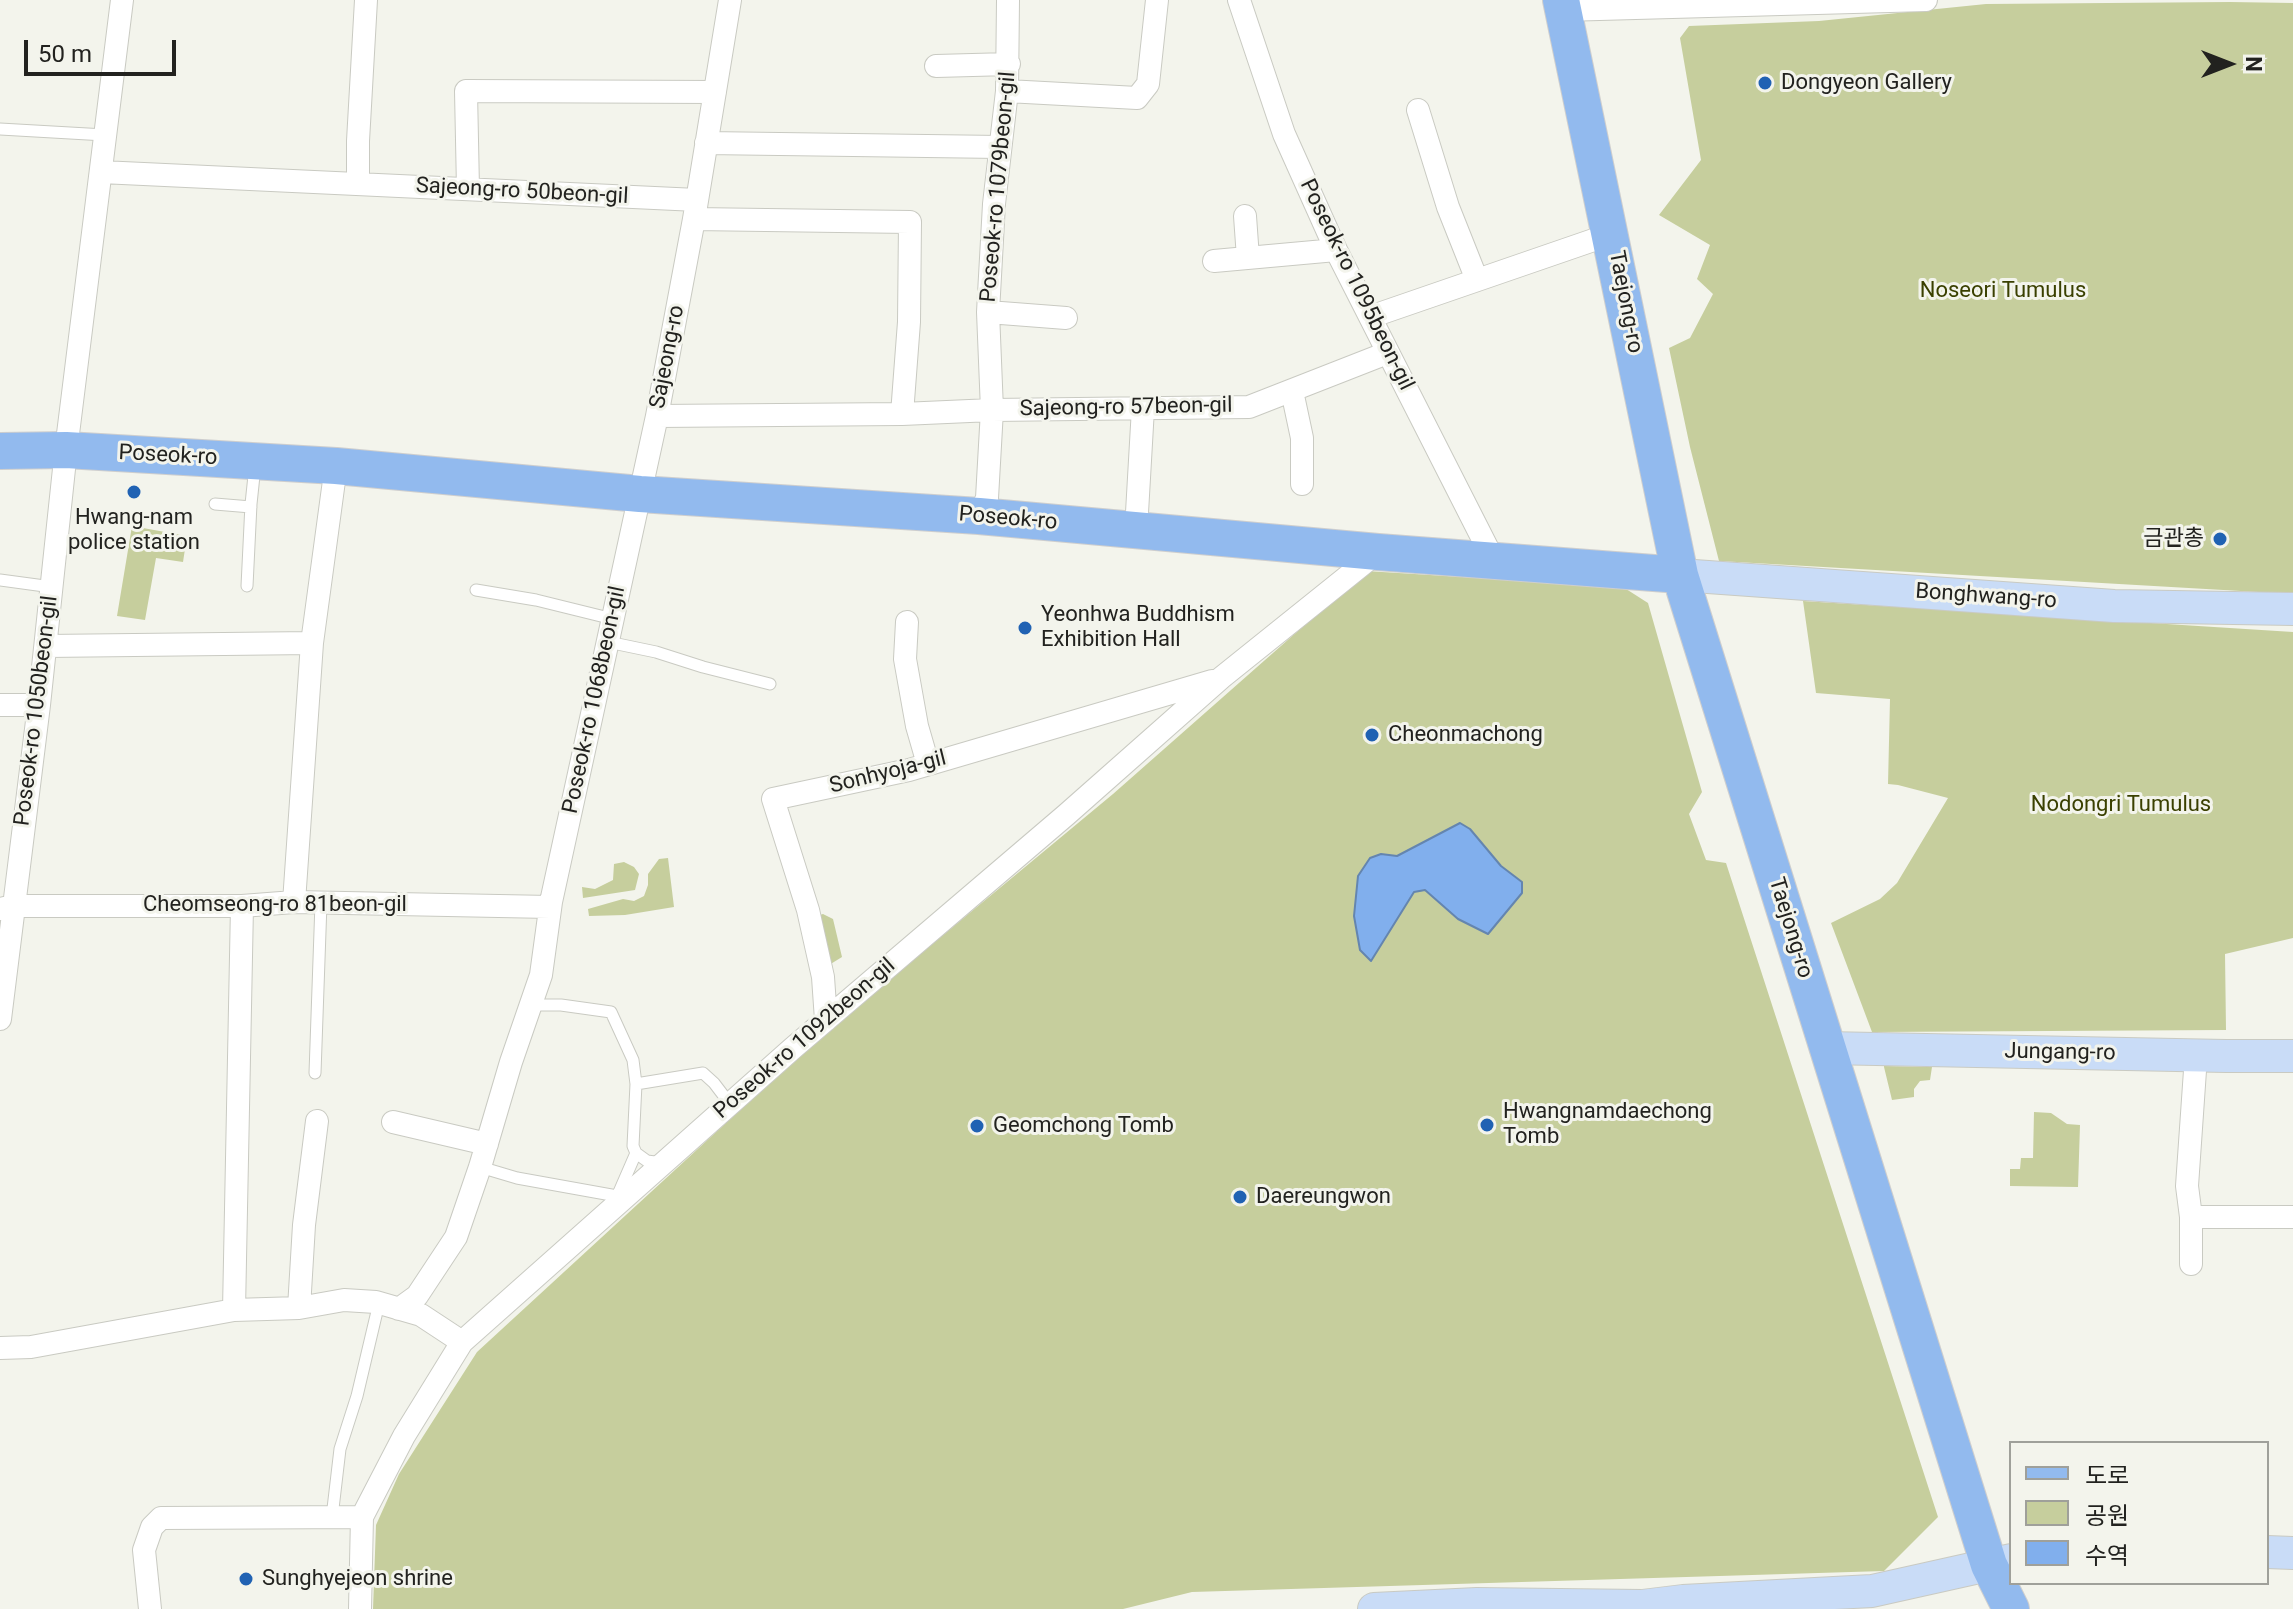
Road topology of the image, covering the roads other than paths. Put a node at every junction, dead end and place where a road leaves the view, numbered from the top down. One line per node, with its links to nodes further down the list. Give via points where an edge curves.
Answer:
1 (122, 0): 16 (street, Poseok-ro 1050beon-gil)
2 (366, 0): 20 (street)
3 (730, 0): 13 (street, Sajeong-ro)
4 (1008, 0): 10 (street, Poseok-ro 1079beon-gil)
5 (1157, 0): 12 (street, via 1148,84 1137,98)
6 (1239, 0): 25 (street, Poseok-ro 1095beon-gil, via 1284,134)
7 (1858, 1): 8 (street); 9 (street)
8 (1936, 2)
9 (1562, 5): 24 (main road, Taejong-ro)
10 (1009, 64): 11 (street); 12 (street, Poseok-ro 1079beon-gil)
11 (936, 66)
12 (1007, 91): 18 (street, Poseok-ro 1079beon-gil)
13 (715, 92): 17 (street, Sajeong-ro); 21 (street, via 466,91)
14 (1418, 110): 28 (street)
15 (0, 129): 16 (lane)
16 (105, 135): 19 (street, Poseok-ro 1050beon-gil)
17 (706, 143): 18 (street); 22 (street, Sajeong-ro)
18 (1000, 147): 29 (street, Poseok-ro 1079beon-gil)
19 (101, 172): 20 (street, Sajeong-ro 50beon-gil); 38 (street, Poseok-ro 1050beon-gil)
20 (353, 184): 21 (street, Sajeong-ro 50beon-gil)
21 (468, 189): 22 (street, Sajeong-ro 50beon-gil)
22 (695, 210): 36 (street, via 910,222); 37 (street, Sajeong-ro)
23 (1245, 216): 26 (street)
24 (1611, 234): 28 (street, Taejong-ro); 50 (main road, Taejong-ro)
25 (1336, 250): 26 (street); 30 (street, Poseok-ro 1095beon-gil)
26 (1248, 258): 27 (street)
27 (1214, 261)
28 (1477, 280): 30 (street, Taejong-ro)
29 (988, 312): 31 (street); 35 (street, Poseok-ro 1079beon-gil)
30 (1370, 317): 32 (street, Poseok-ro 1095beon-gil)
31 (1066, 318)
32 (1387, 353): 33 (street, Sajeong-ro 57beon-gil); 49 (street, Poseok-ro 1095beon-gil)
33 (1292, 391): 34 (street, Sajeong-ro 57beon-gil, via 1249,407); 42 (street, via 1302,438)
34 (1143, 408): 35 (street, Sajeong-ro 57beon-gil); 47 (street)
35 (992, 410): 36 (street, Sajeong-ro 57beon-gil); 46 (street, Poseok-ro 1079beon-gil, via 987,498)
36 (902, 414): 37 (street, Sajeong-ro 57beon-gil)
37 (657, 416): 43 (street, Sajeong-ro)
38 (66, 450): 39 (main road, Poseok-ro); 40 (main road, Poseok-ro); 53 (street, Poseok-ro 1050beon-gil)
39 (0, 451)
40 (256, 461): 41 (main road, Poseok-ro); 45 (lane)
41 (336, 466): 43 (main road, Poseok-ro); 59 (street)
42 (1302, 484)
43 (640, 494): 46 (main road, Poseok-ro); 56 (street, Poseok-ro 1068beon-gil)
44 (215, 504): 45 (lane)
45 (251, 507): 52 (lane)
46 (979, 516): 47 (main road, Poseok-ro)
47 (1136, 530): 48 (main road, Poseok-ro)
48 (1378, 552): 49 (main road, Poseok-ro); 61 (street, Poseok-ro 1092beon-gil)
49 (1494, 561): 50 (main road, Poseok-ro)
50 (1680, 575): 55 (street, Bonghwang-ro, via 2114,606); 74 (main road, Taejong-ro)
51 (0, 580): 53 (lane)
52 (247, 586)
53 (52, 587): 60 (street, Poseok-ro 1050beon-gil)
54 (476, 590): 56 (lane)
55 (2293, 609)
56 (613, 619): 58 (street, Poseok-ro 1068beon-gil)
57 (907, 622): 65 (street, via 905,659)
58 (608, 642): 62 (lane); 70 (street, Poseok-ro 1068beon-gil)
59 (312, 643): 60 (street); 66 (street)
60 (46, 646): 64 (street, Poseok-ro 1050beon-gil)
61 (1221, 678): 65 (street, Sonhyoja-gil); 73 (street, Poseok-ro 1092beon-gil)
62 (770, 684)
63 (0, 705): 64 (street)
64 (39, 705): 69 (street, Poseok-ro 1050beon-gil)
65 (928, 764): 73 (street, Sonhyoja-gil, via 773,799 808,910)
66 (294, 902): 67 (street, Cheomseong-ro 81beon-gil); 68 (street, Cheomseong-ro 81beon-gil)
67 (321, 903): 70 (street, Cheomseong-ro 81beon-gil); 77 (lane)
68 (242, 906): 69 (street, Cheomseong-ro 81beon-gil); 92 (street)
69 (6, 907): 72 (street, Poseok-ro 1050beon-gil)
70 (550, 907): 71 (street, Poseok-ro 1068beon-gil, via 541,975)
71 (531, 1005): 78 (lane, via 611,1012 633,1060); 82 (street, Poseok-ro 1068beon-gil)
72 (0, 1019)
73 (826, 1020): 79 (street, Poseok-ro 1092beon-gil)
74 (1826, 1048): 75 (street, Jungang-ro); 99 (main road, Taejong-ro)
75 (2196, 1056): 76 (street, Jungang-ro); 87 (street, via 2187,1186)
76 (2293, 1056)
77 (315, 1073)
78 (636, 1084): 79 (lane, via 703,1073); 83 (lane)
79 (730, 1104): 84 (street, Poseok-ro 1092beon-gil)
80 (317, 1121): 91 (street)
81 (393, 1122): 82 (street)
82 (487, 1144): 85 (street, Poseok-ro 1068beon-gil)
83 (636, 1153): 84 (lane); 86 (lane)
84 (664, 1163): 86 (street, Poseok-ro 1092beon-gil)
85 (480, 1167): 86 (lane); 90 (street, Poseok-ro 1068beon-gil, via 456,1237 417,1296)
86 (616, 1202): 93 (street, Poseok-ro 1092beon-gil)
87 (2191, 1217): 88 (street); 89 (street)
88 (2293, 1217)
89 (2191, 1264)
90 (389, 1306): 91 (street, via 344,1300); 93 (street, via 421,1315); 95 (lane, via 340,1449)
91 (299, 1308): 92 (street)
92 (234, 1310): 94 (street)
93 (462, 1342): 96 (street, Poseok-ro 1092beon-gil)
94 (0, 1348)
95 (332, 1517): 96 (street); 100 (street, via 161,1518 144,1550)
96 (362, 1517): 101 (street, Poseok-ro 1092beon-gil)
97 (2269, 1552): 98 (street)
98 (2293, 1553)
99 (2000, 1562): 102 (street, via 1872,1591 1642,1606); 103 (main road, Taejong-ro)
100 (150, 1609)
101 (360, 1609)
102 (1374, 1609)
103 (2011, 1609)

